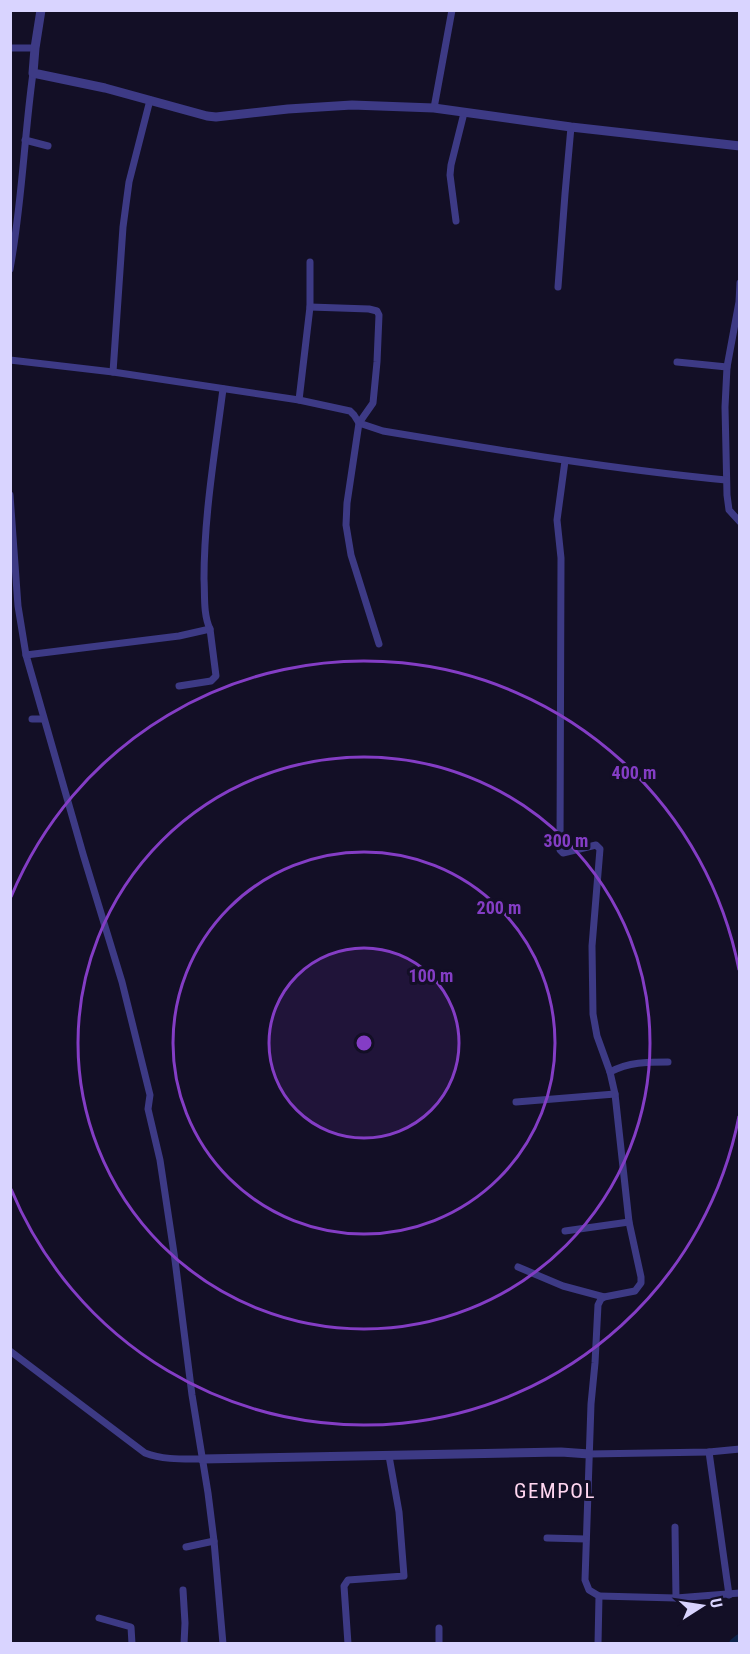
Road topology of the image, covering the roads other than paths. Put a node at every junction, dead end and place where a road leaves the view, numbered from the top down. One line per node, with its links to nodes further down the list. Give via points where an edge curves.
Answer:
1 (41, 10): 4 (street)
2 (452, 10): 7 (street)
3 (10, 48): 4 (street)
4 (35, 48): 5 (street)
5 (33, 73): 6 (street); 10 (street)
6 (150, 100): 7 (street, via 216,117 352,105); 22 (street, via 129,182)
7 (434, 108): 8 (street)
8 (464, 113): 9 (street); 13 (street, via 450,175)
9 (571, 127): 12 (street); 17 (street)
10 (25, 140): 11 (street); 15 (street, via 18,228)
11 (48, 146)
12 (740, 146)
13 (456, 221)
14 (310, 262): 18 (street)
15 (10, 269)
16 (740, 283): 21 (street)
17 (558, 287)
18 (310, 307): 24 (street); 25 (street, via 378,312 373,403)
19 (10, 360): 22 (street)
20 (677, 362): 21 (street)
21 (726, 367): 27 (street)
22 (113, 372): 23 (street)
23 (223, 389): 24 (street); 30 (street, via 206,529 205,599)
24 (299, 399): 25 (street, via 350,411)
25 (359, 423): 26 (street, via 383,431); 31 (street, via 346,525 351,555)
26 (565, 461): 27 (street); 37 (street, via 557,520 561,558 560,850 563,853 596,845 600,849 592,946 593,1014)
27 (726, 480): 29 (street, via 729,510)
28 (10, 495): 32 (street, via 18,606)
29 (739, 519)
30 (210, 629): 32 (street); 33 (street, via 216,676 211,681)
31 (379, 644)
32 (26, 655): 35 (street)
33 (179, 686)
34 (32, 719): 35 (street)
35 (44, 719): 49 (street, via 122,982 150,1095 148,1109 160,1160)
36 (668, 1062): 37 (street, via 639,1062)
37 (610, 1072): 38 (street)
38 (615, 1095): 39 (street); 40 (street)
39 (516, 1102)
40 (629, 1222): 41 (street); 43 (street, via 641,1283 636,1291)
41 (565, 1231)
42 (518, 1267): 43 (street, via 563,1286)
43 (604, 1296): 47 (street, via 598,1305)
44 (10, 1351): 49 (street, via 145,1453)
45 (740, 1449): 46 (street)
46 (709, 1452): 47 (street); 57 (street)
47 (589, 1454): 48 (street); 52 (street)
48 (389, 1456): 49 (street); 65 (street, via 404,1576 348,1580 344,1586)
49 (202, 1459): 53 (street)
50 (675, 1527): 59 (street)
51 (548, 1538): 52 (street)
52 (586, 1539): 58 (street, via 585,1580 589,1590)
53 (214, 1541): 54 (street); 64 (street)
54 (186, 1547)
55 (183, 1590): 63 (street)
56 (740, 1593): 57 (street)
57 (729, 1594): 59 (street)
58 (598, 1596): 59 (street); 67 (street)
59 (676, 1598)
60 (99, 1618): 62 (street, via 131,1627)
61 (439, 1628): 66 (street)
62 (132, 1644)
63 (184, 1644)
64 (223, 1644)
65 (348, 1644)
66 (439, 1644)
67 (598, 1644)

